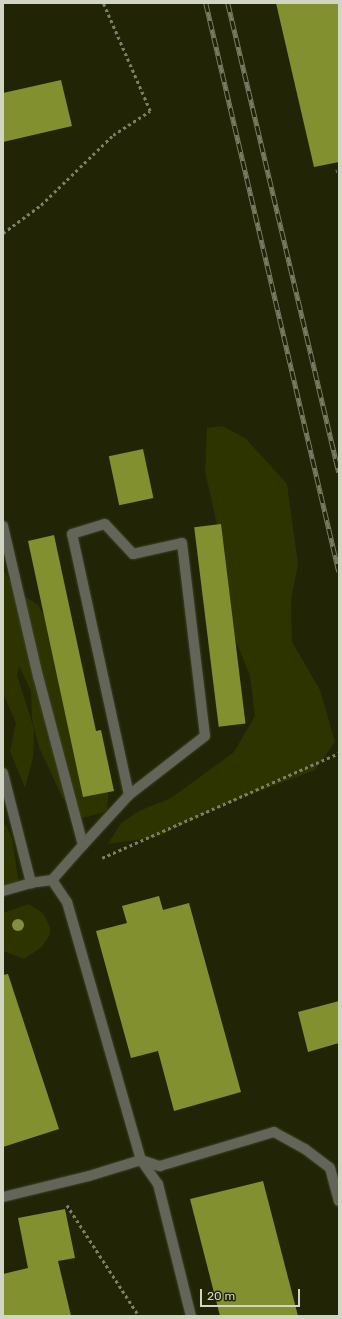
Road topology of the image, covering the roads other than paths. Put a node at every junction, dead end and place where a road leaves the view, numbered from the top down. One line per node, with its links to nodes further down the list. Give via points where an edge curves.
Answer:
1 (3, 526): 4 (lane, via 38,676)
2 (3, 773): 6 (lane)
3 (129, 795): 3 (lane, via 72,534 105,524 133,554 182,543 205,736); 4 (lane)
4 (83, 845): 5 (lane)
5 (52, 880): 6 (lane); 8 (lane, via 67,902)
6 (31, 883): 7 (lane)
7 (3, 891)
8 (141, 1160): 9 (lane); 10 (lane, via 160,1166 274,1132 305,1149 330,1168); 11 (lane, via 158,1184)
9 (3, 1197)
10 (339, 1202)
11 (191, 1316)

